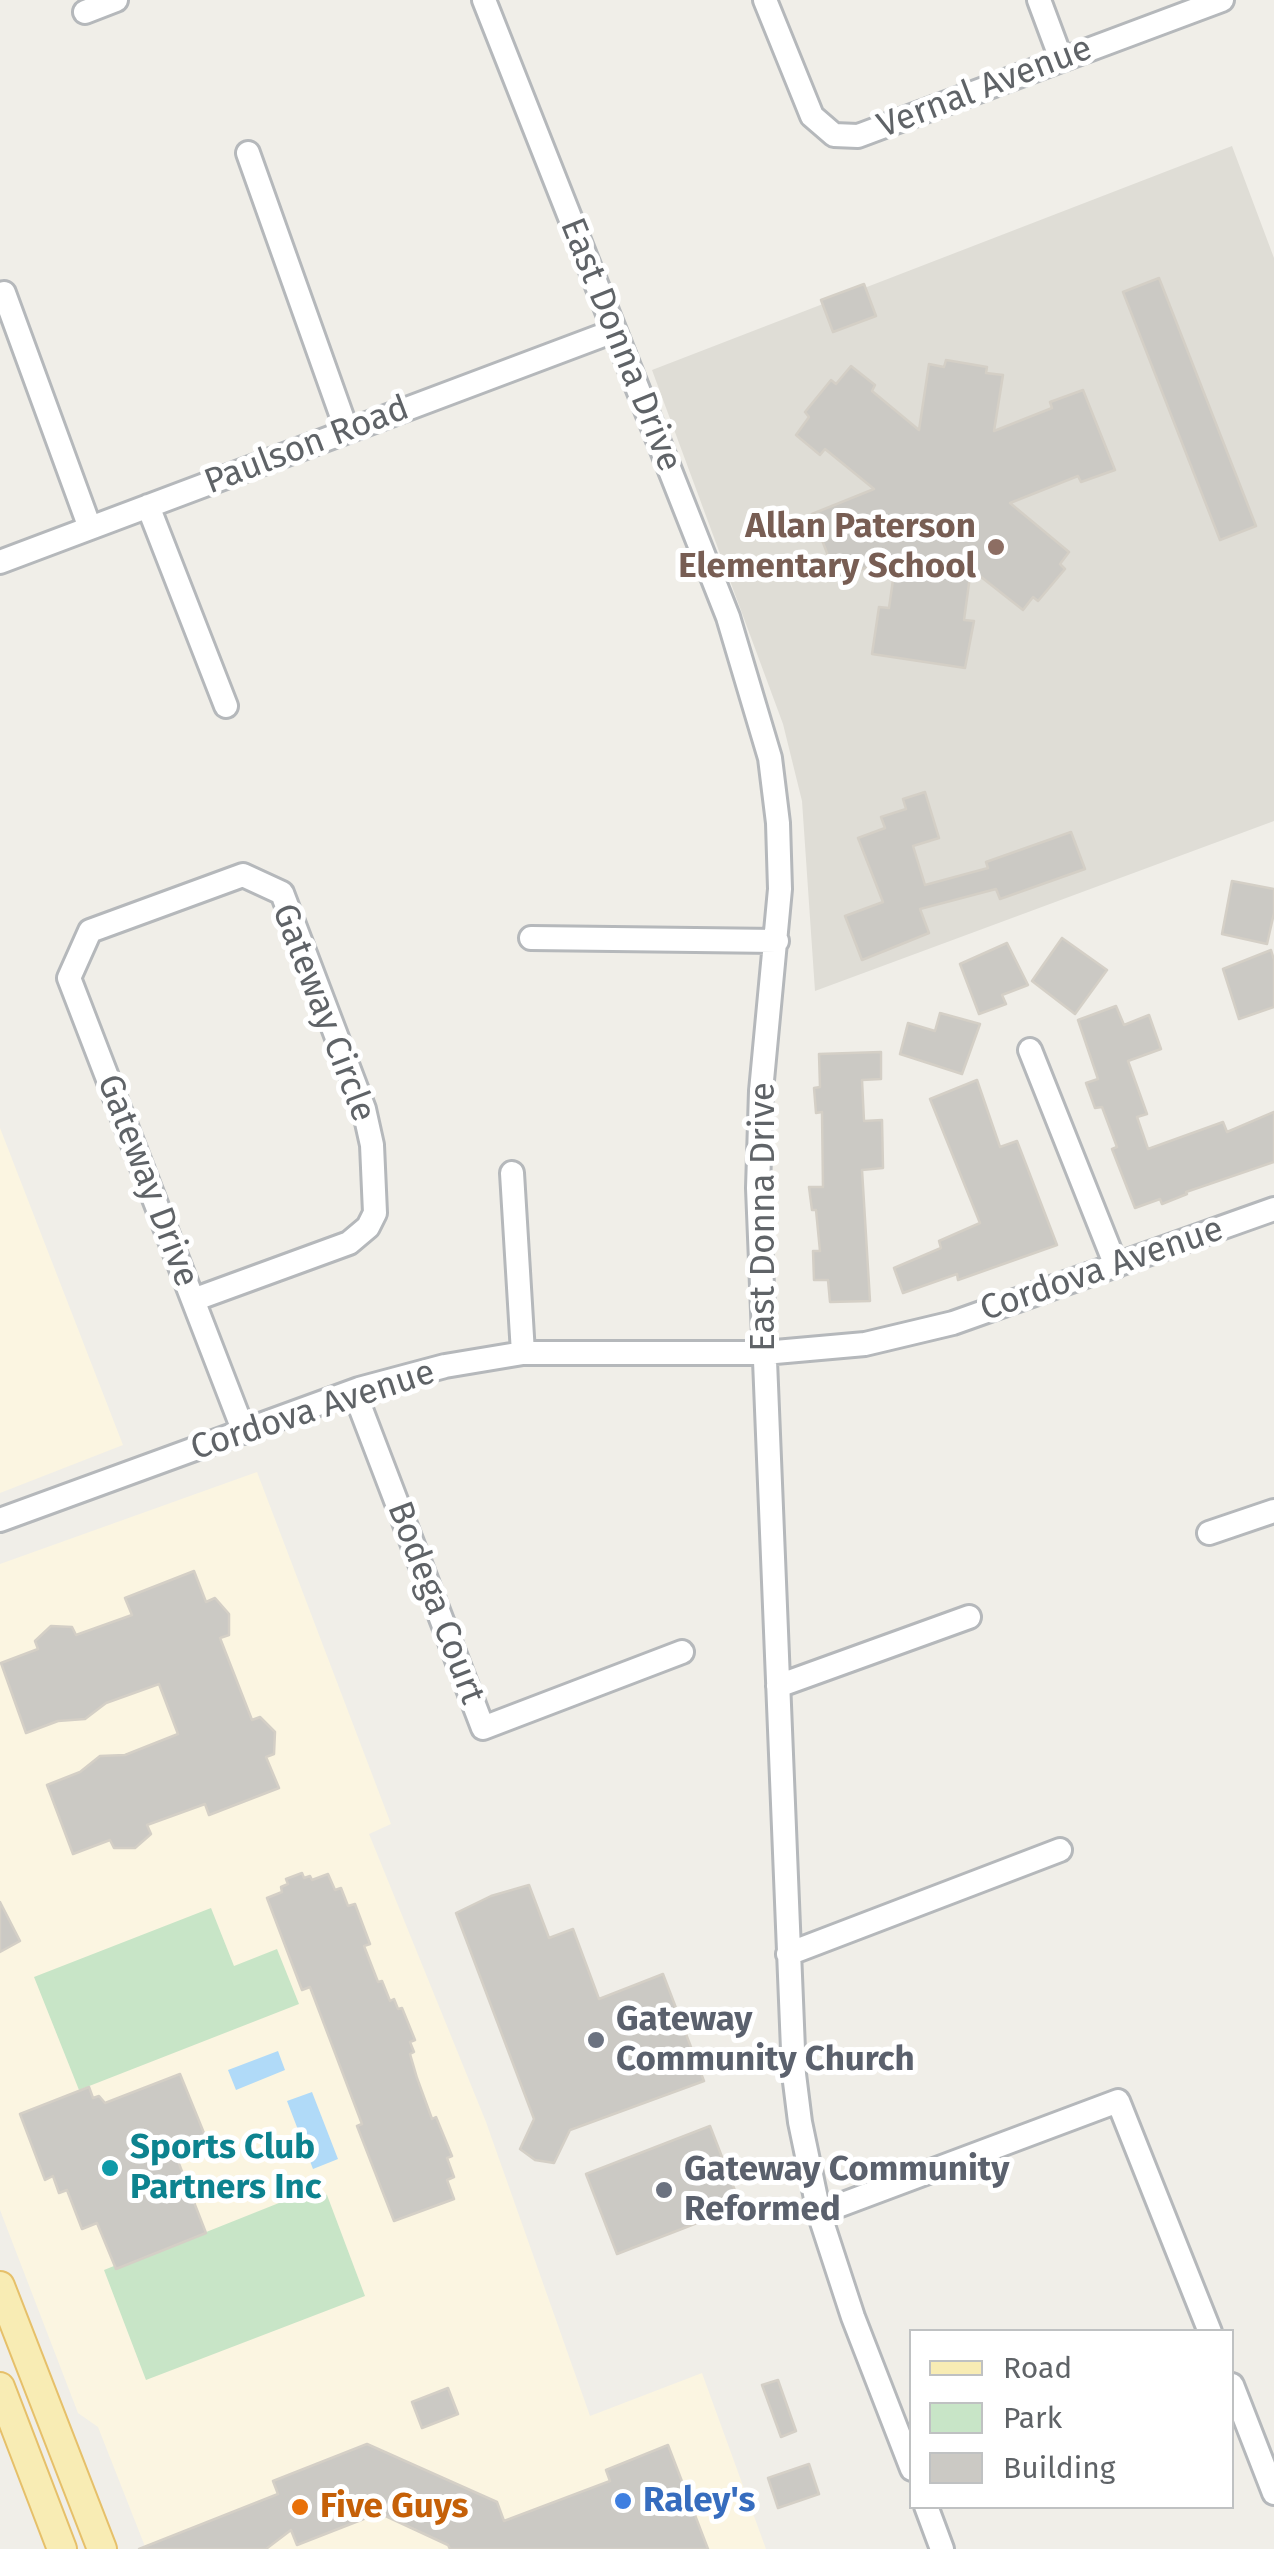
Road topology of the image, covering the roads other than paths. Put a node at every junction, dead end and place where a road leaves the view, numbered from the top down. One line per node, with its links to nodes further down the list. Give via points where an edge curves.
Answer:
1 (116, 0): 6 (street)
2 (484, 0): 10 (street, East Donna Drive)
3 (766, 0): 7 (street, Vernal Avenue, via 812,116 834,135 858,136)
4 (1039, 0): 7 (street)
5 (1222, 0): 7 (street, Vernal Avenue)
6 (85, 12)
7 (1060, 59)
8 (248, 153): 11 (street)
9 (4, 293): 13 (street)
10 (614, 331): 11 (street, Paulson Road); 18 (street, East Donna Drive, via 728,617 763,729 778,824)
11 (347, 431): 12 (street, Paulson Road)
12 (148, 506): 13 (street, Paulson Road); 15 (street)
13 (90, 528): 14 (street, Paulson Road)
14 (0, 562)
15 (226, 706)
16 (90, 931): 23 (street, Gateway Drive, via 69,978); 23 (street, Gateway Circle, via 242,875 282,893 364,1109 372,1145 374,1213 368,1227 349,1243)
17 (531, 938): 18 (street)
18 (777, 941): 25 (street, East Donna Drive, via 758,1140)
19 (1030, 1050): 22 (street)
20 (512, 1173): 24 (street)
21 (1274, 1209): 22 (street, Cordova Avenue)
22 (1116, 1266): 25 (street, Cordova Avenue, via 904,1336)
23 (193, 1300): 27 (street, Gateway Drive)
24 (523, 1353): 25 (street, Cordova Avenue); 26 (street, Cordova Avenue)
25 (764, 1353): 33 (street, East Donna Drive)
26 (354, 1391): 27 (street, Cordova Avenue); 32 (street, Bodega Court, via 483,1728)
27 (244, 1432): 29 (street, Cordova Avenue)
28 (1274, 1511): 30 (street)
29 (0, 1520)
30 (1208, 1533)
31 (969, 1616): 33 (street)
32 (682, 1652)
33 (778, 1686): 35 (street, East Donna Drive)
34 (1060, 1850): 35 (street)
35 (788, 1954): 36 (street, East Donna Drive, via 794,2074)
36 (820, 2212): 38 (street, via 1118,2100); 41 (street, East Donna Drive)
37 (0, 2286): 47 (main road)
38 (1209, 2329)
39 (0, 2388): 42 (main road)
40 (1234, 2390): 43 (street)
41 (909, 2461)
42 (31, 2468): 45 (main road); 46 (main road, via 62,2498)
43 (1274, 2493)
44 (927, 2509): 48 (street)
45 (62, 2549)
46 (82, 2549)
47 (102, 2549)
48 (942, 2549)

